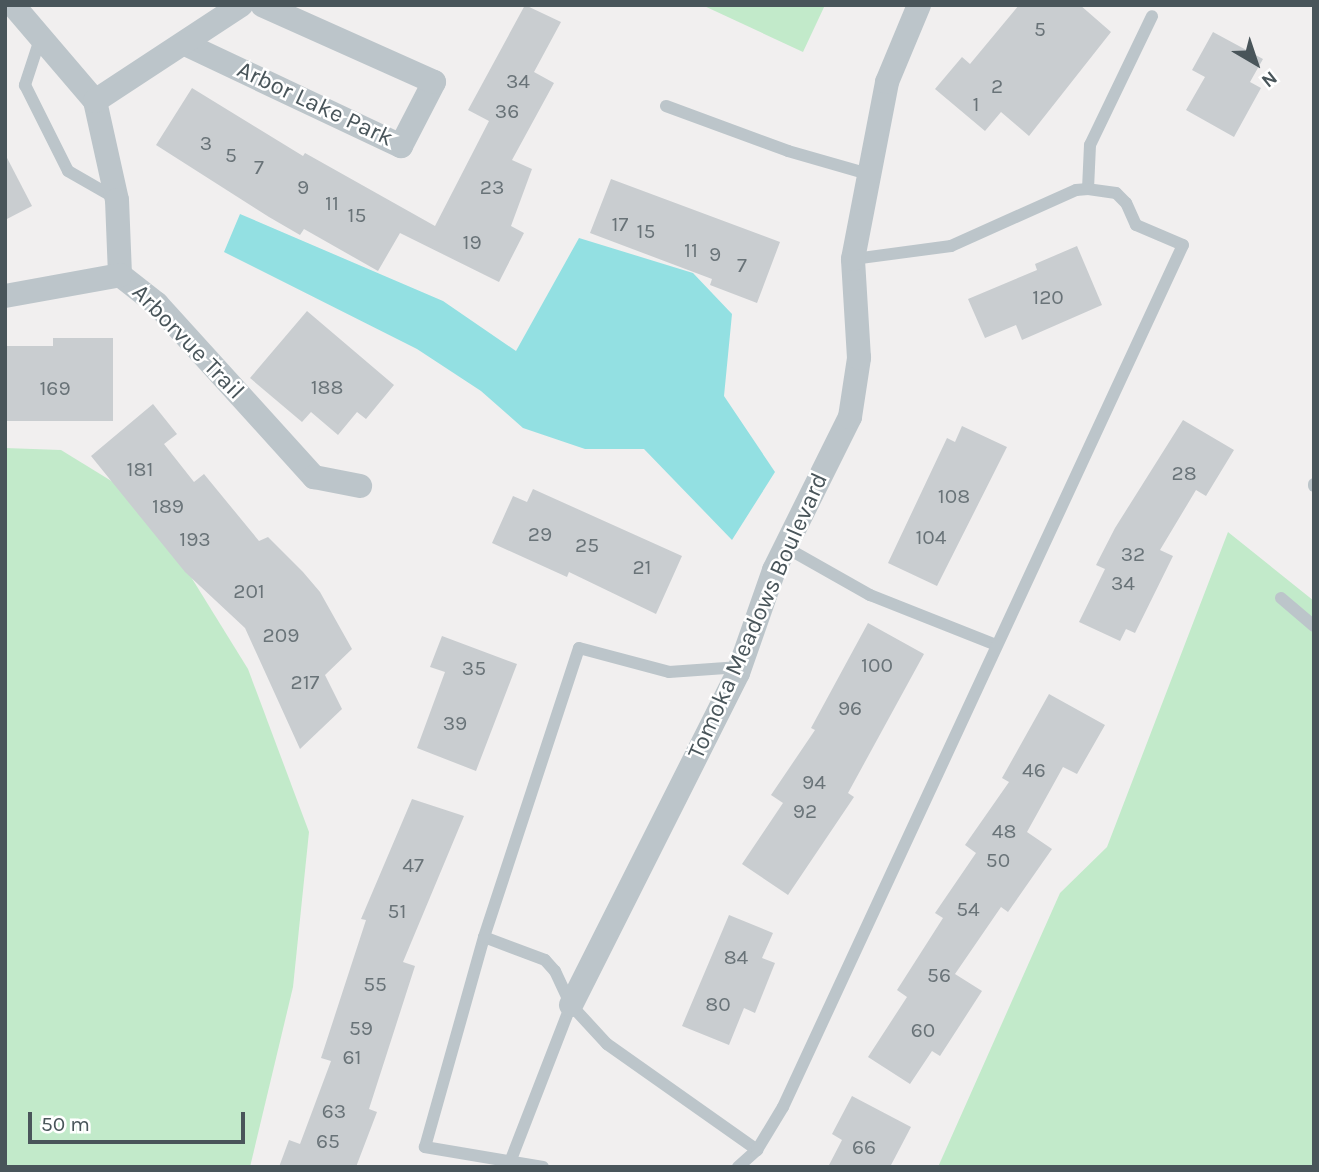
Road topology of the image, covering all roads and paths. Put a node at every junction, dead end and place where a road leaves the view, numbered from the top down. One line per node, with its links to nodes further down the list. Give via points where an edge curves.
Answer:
1 (13, 5): 6 (street, Arborvue Trail)
2 (241, 5): 7 (street)
3 (262, 5): 7 (street, Arbor Lake Park, via 433,82 401,146)
4 (919, 5): 10 (street, Tomoka Meadows Boulevard, via 887,82)
5 (1152, 16): 11 (lane, via 1090,145)
6 (41, 36): 8 (street, Arborvue Trail); 12 (lane, via 25,85 68,171)
7 (185, 44): 8 (street)
8 (95, 101): 12 (street, Arborvue Trail)
9 (666, 106): 10 (lane, via 788,151)
10 (868, 174): 13 (street, Tomoka Meadows Boulevard)
11 (1088, 189): 13 (lane, via 1076,190 951,246); 20 (lane, via 1116,193 1136,225 1183,245)
12 (117, 200): 14 (street, Arborvue Trail)
13 (853, 259): 17 (street, Tomoka Meadows Boulevard, via 859,358 850,416)
14 (120, 275): 15 (street); 16 (street, Arborvue Trail, via 158,304 314,477)
15 (5, 296)
16 (360, 486)
17 (785, 547): 20 (lane, via 870,596); 21 (street, Tomoka Meadows Boulevard)
18 (1281, 598): 19 (lane)
19 (1314, 626)
20 (994, 645): 24 (lane, via 783,1107)
21 (740, 667): 22 (lane, via 669,672 579,648); 23 (street, Tomoka Meadows Boulevard)
22 (484, 937): 23 (lane, via 545,960); 25 (lane, via 425,1147)
23 (571, 1006): 24 (lane, via 607,1044); 25 (lane)
24 (757, 1150): 27 (lane)
25 (510, 1162): 26 (lane)
26 (543, 1167)
27 (738, 1167)

